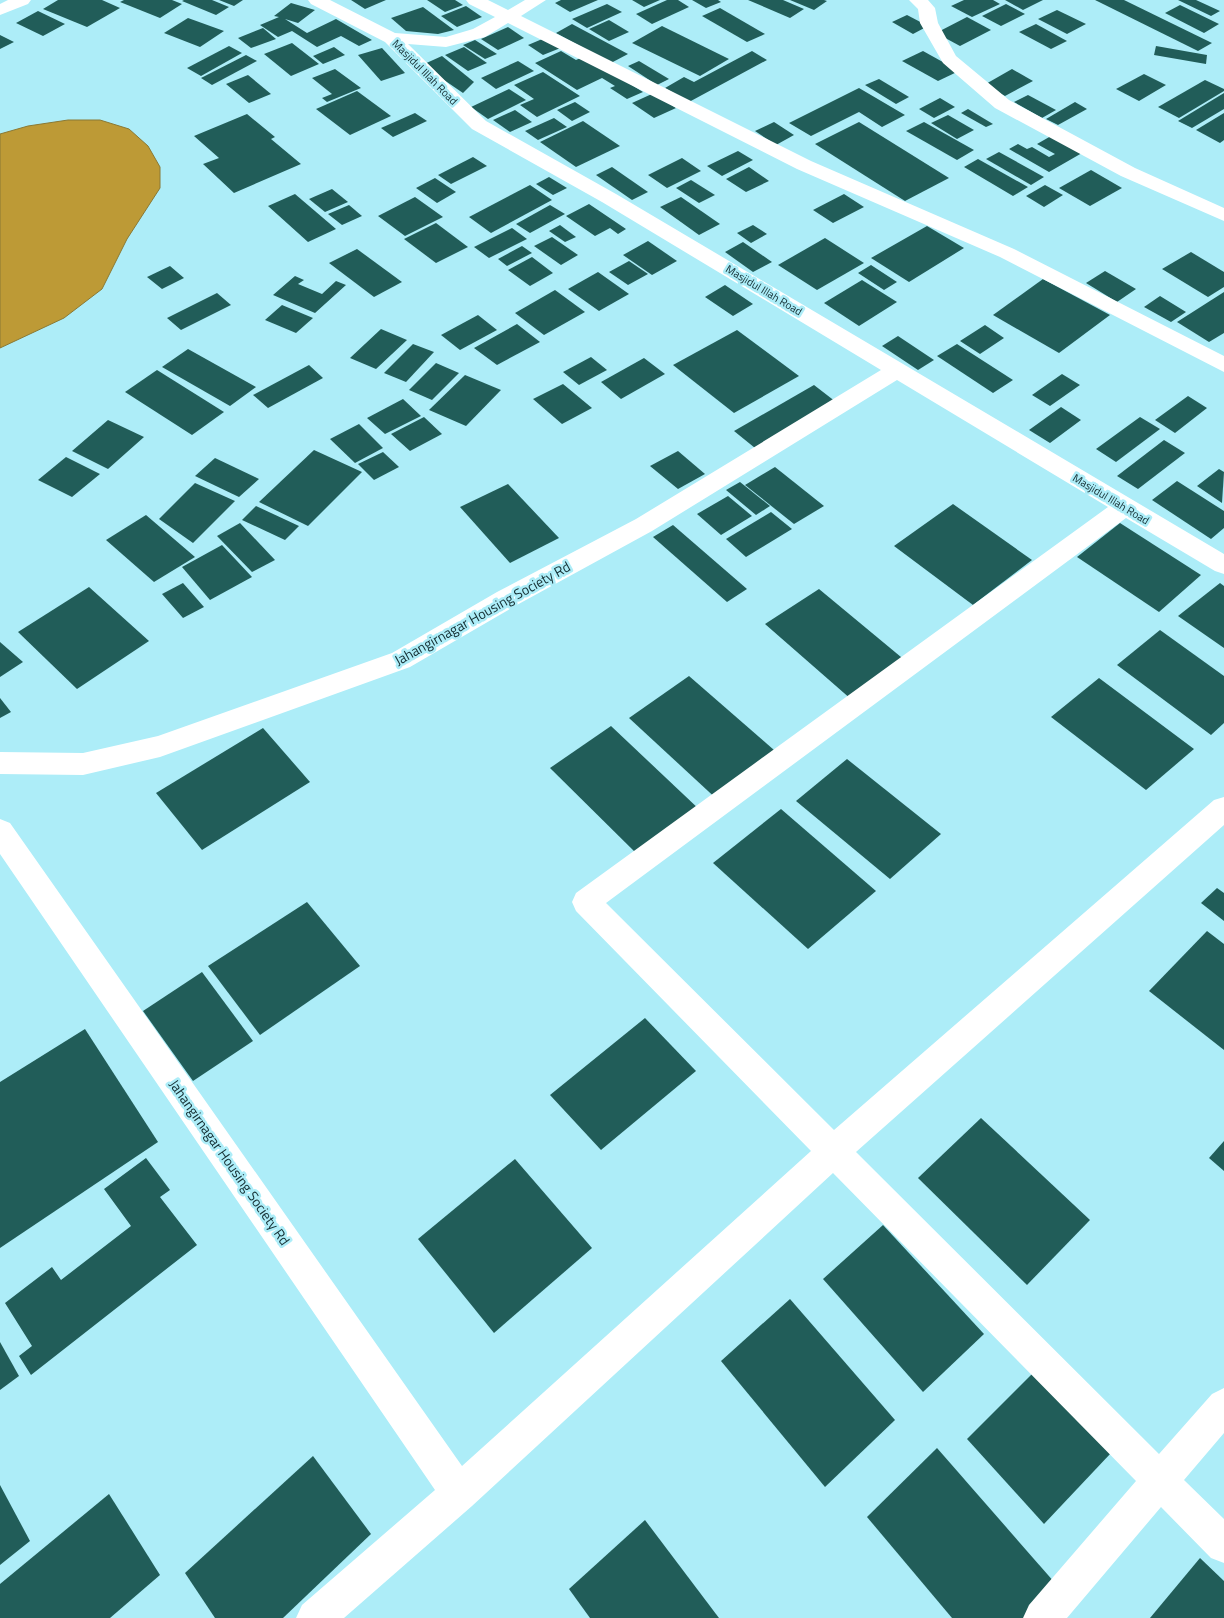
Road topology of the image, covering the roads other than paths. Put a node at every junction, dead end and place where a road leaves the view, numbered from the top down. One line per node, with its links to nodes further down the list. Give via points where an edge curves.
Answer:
1 (22, 0): 6 (street)
2 (317, 0): 8 (street, Masjidul Illah Road)
3 (475, 0): 7 (street)
4 (537, 0): 7 (street)
5 (918, 0): 9 (street, via 926,8 929,23 949,59 1002,104 1128,172)
6 (0, 10)
7 (509, 16): 8 (street, via 479,33 446,42); 10 (street, via 804,166 1007,253)
8 (391, 38): 11 (street, Masjidul Illah Road, via 479,125 617,202)
9 (1224, 215)
10 (1224, 365)
11 (897, 370): 12 (street, Masjidul Illah Road); 14 (street, Jahangirnagar Housing Society Rd, via 644,525 401,660 160,746 83,764)
12 (1124, 507): 13 (street, Masjidul Illah Road); 17 (street, via 586,902)
13 (1222, 562)
14 (0, 764)
15 (1224, 808): 17 (street)
16 (0, 831): 20 (street, Jahangirnagar Housing Society Rd)
17 (834, 1152): 19 (street); 20 (street)
18 (1224, 1406): 19 (street)
19 (1160, 1480): 21 (street); 23 (street)
20 (459, 1492): 22 (street)
21 (1224, 1545)
22 (316, 1618)
23 (1042, 1618)

